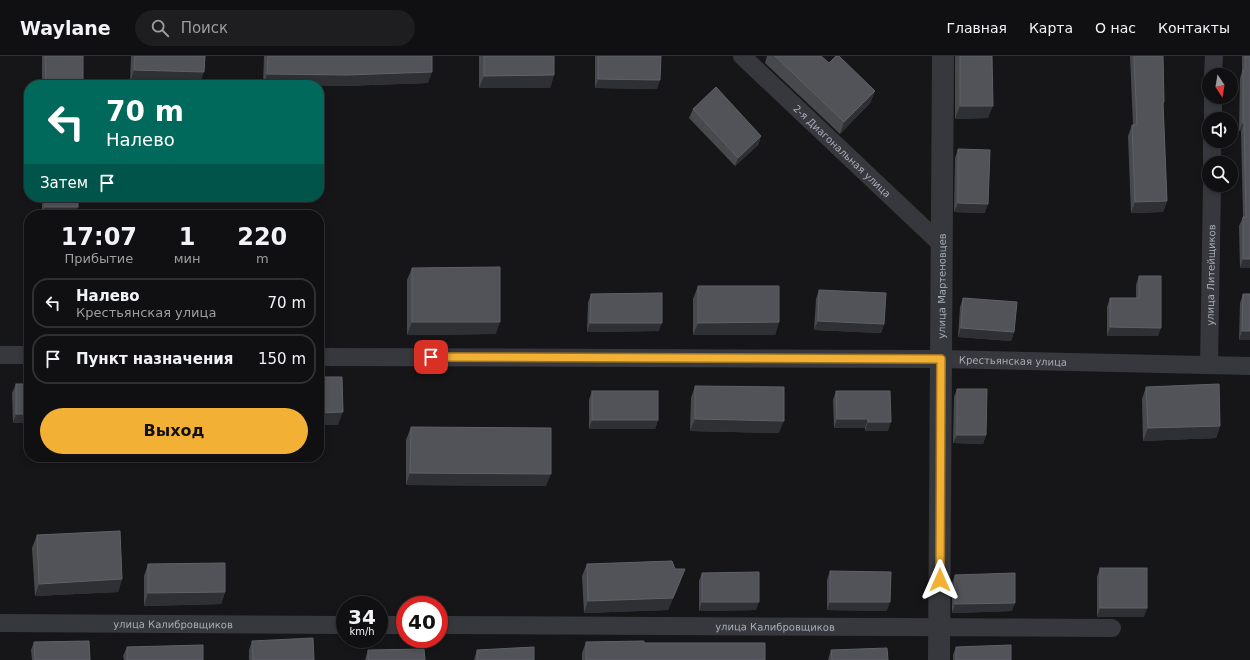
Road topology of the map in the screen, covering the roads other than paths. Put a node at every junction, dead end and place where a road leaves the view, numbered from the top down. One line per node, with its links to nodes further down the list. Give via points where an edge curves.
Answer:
1 (742, 56): 6 (street, 2-я Диагональная улица)
2 (943, 56): 6 (street, улица Мартеновцев)
3 (1214, 56): 4 (street)
4 (1213, 68)
5 (1212, 192): 11 (street, улица Литейщиков)
6 (942, 245): 10 (street, улица Мартеновцев)
7 (0, 355): 8 (street)
8 (24, 355)
9 (324, 356): 10 (street, Крестьянская улица)
10 (941, 359): 11 (street, Крестьянская улица); 16 (street, улица Мартеновцев)
11 (1209, 365): 12 (street, Крестьянская улица)
12 (1250, 366)
13 (0, 623): 14 (street, улица Калибровщиков)
14 (336, 625)
15 (448, 625): 16 (street, улица Калибровщиков)
16 (939, 627): 17 (street, улица Калибровщиков); 18 (street, улица Мартеновцев)
17 (1112, 628)
18 (939, 660)

